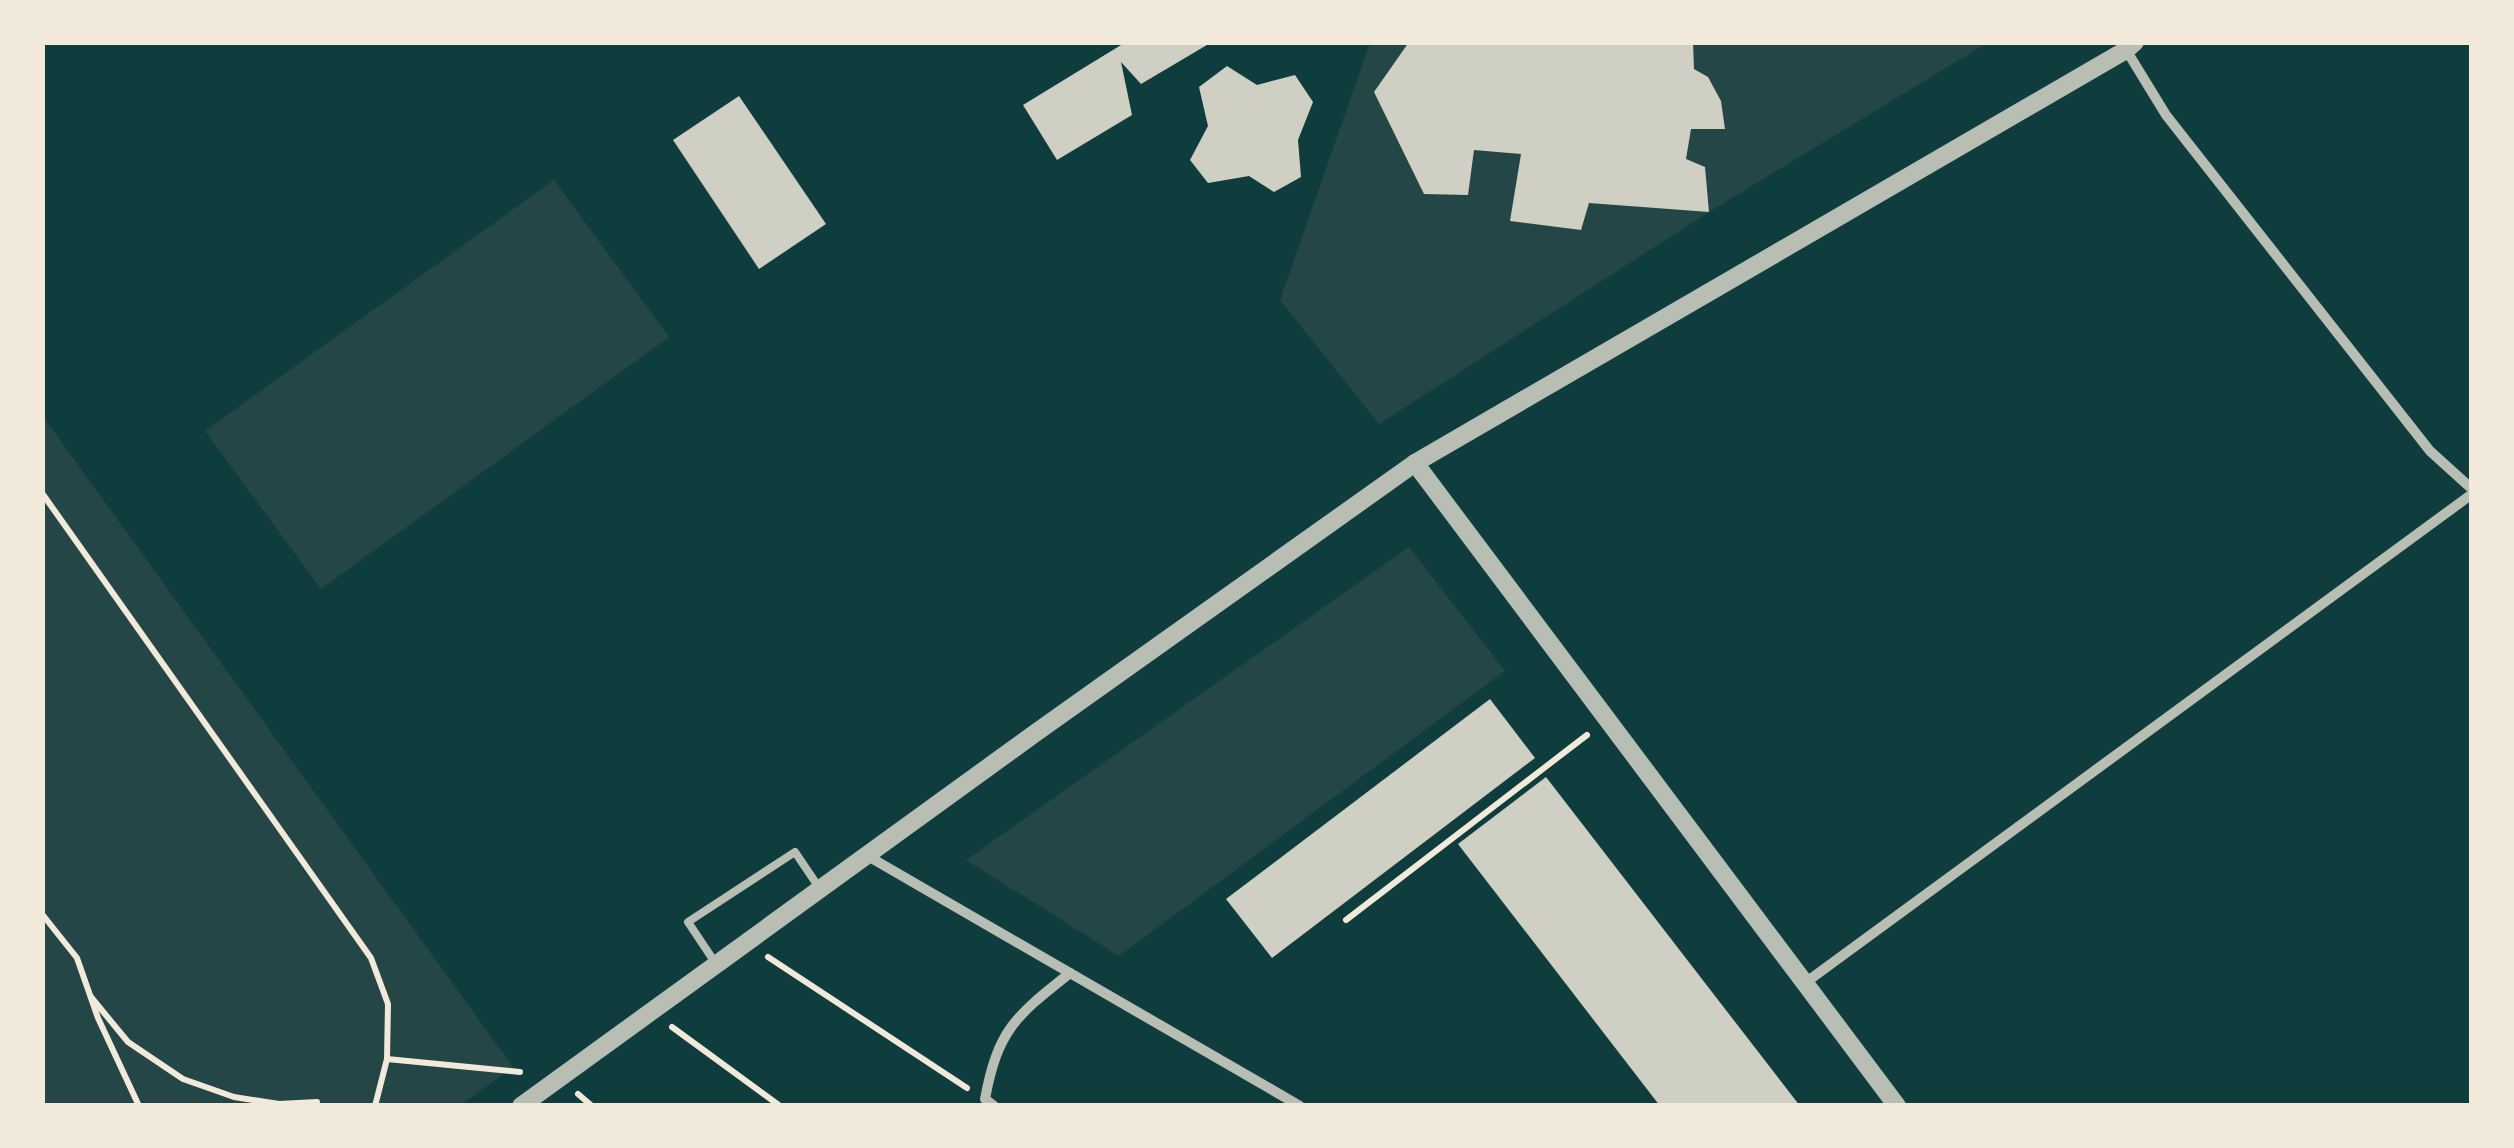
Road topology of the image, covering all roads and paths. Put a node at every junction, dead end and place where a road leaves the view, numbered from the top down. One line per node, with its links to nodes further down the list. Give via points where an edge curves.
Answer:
1 (2127, 45): 2 (street); 3 (street, via 2166,115 2430,450)
2 (1415, 463): 5 (street); 6 (street)
3 (2472, 491): 13 (street)
4 (42, 493): 16 (path, via 371,958 388,1004)
5 (1607, 719): 9 (path); 13 (street)
6 (866, 855): 7 (street); 12 (street)
7 (820, 890): 10 (street); 11 (lane, via 794,852 688,922)
8 (42, 914): 14 (path, via 77,958)
9 (1346, 920)
10 (746, 942): 11 (street); 19 (path)
11 (716, 964): 15 (street)
12 (1070, 973): 19 (street, via 1027,1006 1004,1035 991,1066); 24 (street)
13 (1805, 983): 25 (street)
14 (91, 996): 18 (path, via 128,1042 183,1078 234,1098); 20 (path)
15 (650, 1012): 22 (street); 23 (path)
16 (387, 1059): 17 (path); 21 (path)
17 (536, 1074)
18 (316, 1102)
19 (989, 1102)
20 (140, 1106)
21 (374, 1106)
22 (522, 1106)
23 (780, 1106)
24 (1300, 1106)
25 (1897, 1106)

